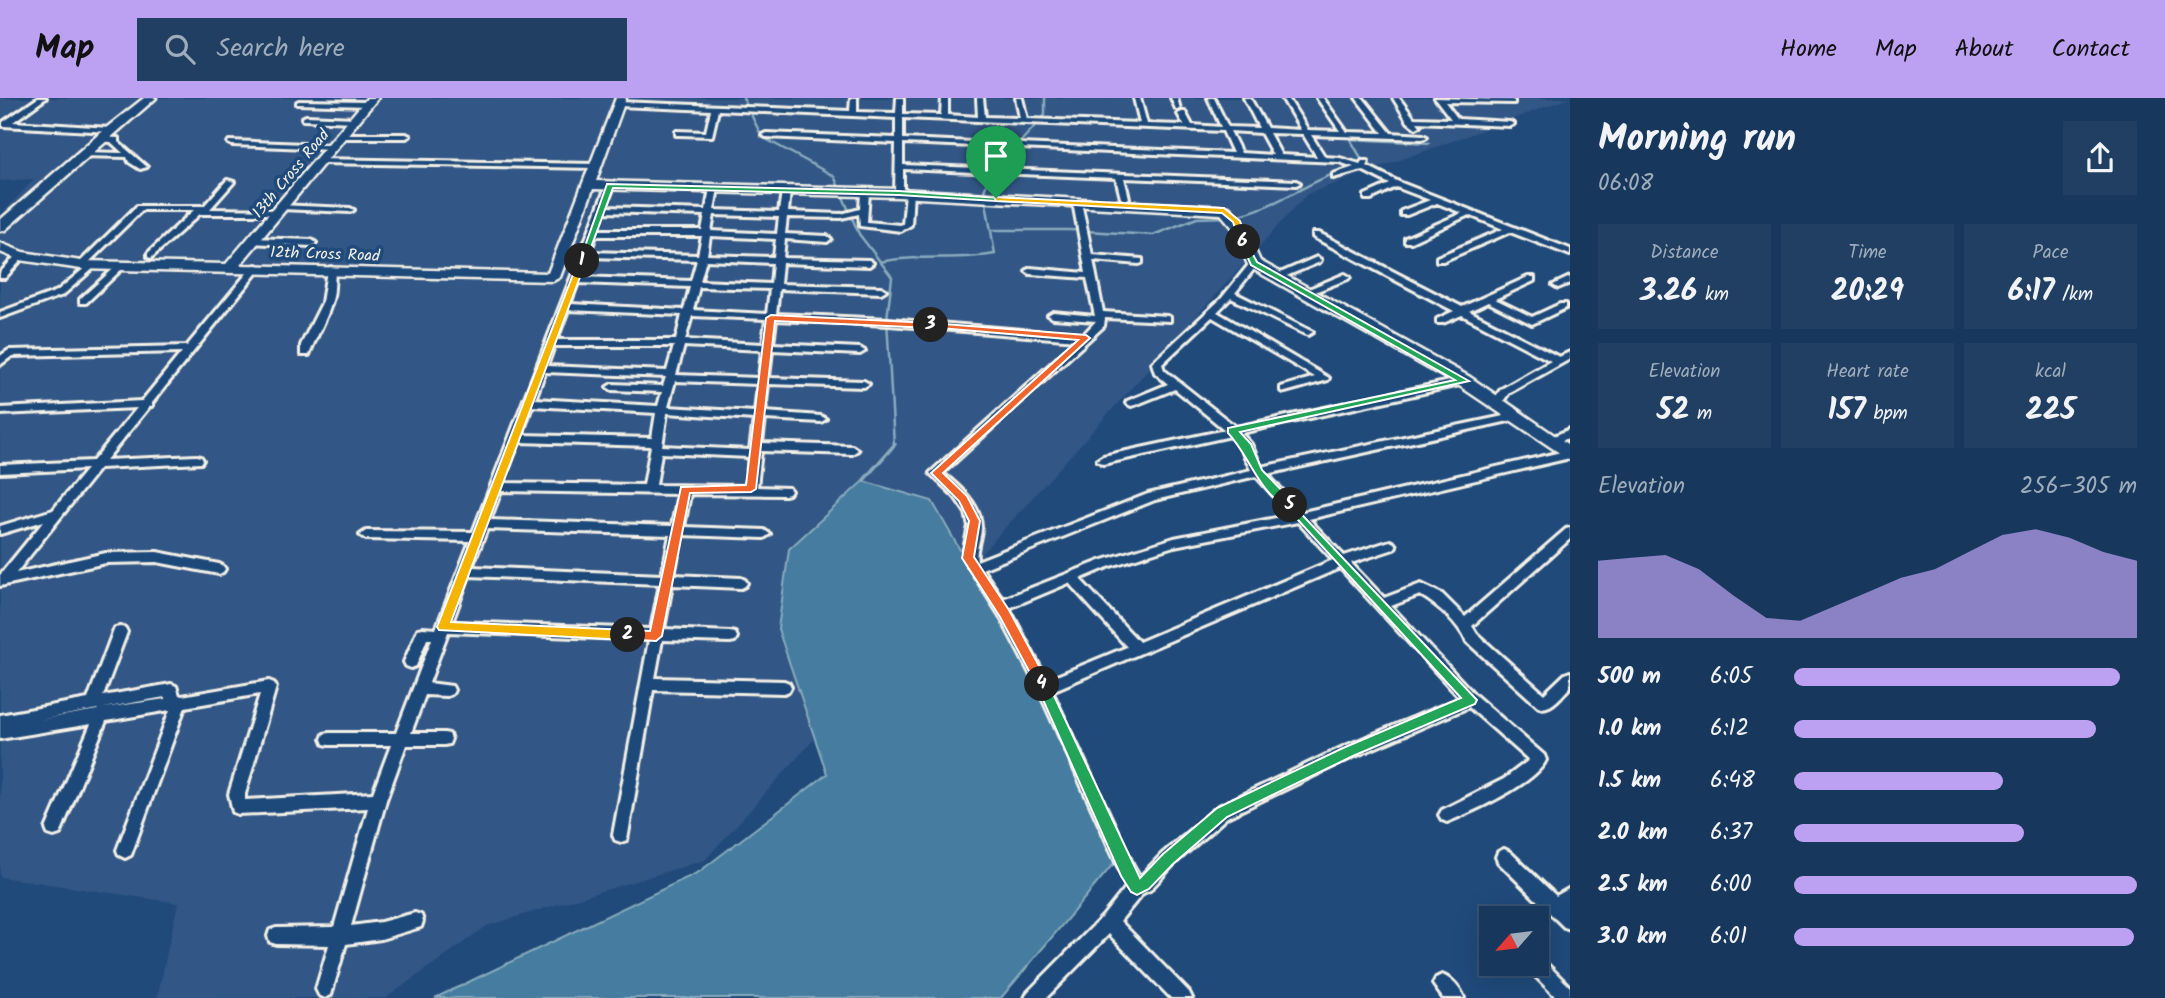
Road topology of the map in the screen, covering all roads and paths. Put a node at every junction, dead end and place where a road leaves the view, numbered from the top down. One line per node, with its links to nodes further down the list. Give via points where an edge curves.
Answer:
1 (43, 98): 43 (street, via 6,124)
2 (151, 98): 43 (street)
3 (782, 98): 24 (street)
4 (855, 98): 25 (street)
5 (900, 98): 26 (street)
6 (945, 98): 27 (street)
7 (980, 98): 29 (street)
8 (1019, 98): 31 (street)
9 (1136, 98): 37 (street)
10 (1174, 98): 38 (street)
11 (1211, 98): 39 (street)
12 (1247, 98): 40 (street)
13 (1285, 98): 41 (street)
14 (1320, 98): 44 (street)
15 (1359, 98): 49 (street)
16 (1396, 98): 32 (street)
17 (1439, 99): 20 (street); 35 (street)
18 (371, 101): 21 (street); 30 (street, 13th Cross Road)
19 (620, 101): 22 (street); 61 (street, 12th Cross Road)
20 (1512, 102)
21 (299, 103)
22 (715, 108): 23 (street); 42 (street, via 709,134)
23 (739, 109): 24 (street)
24 (780, 110): 25 (street)
25 (853, 113): 26 (street)
26 (900, 115): 27 (street); 50 (street)
27 (944, 117): 29 (street)
28 (306, 118): 30 (street)
29 (982, 118): 31 (street)
30 (355, 120): 47 (street, 13th Cross Road)
31 (1024, 120): 33 (street)
32 (1411, 120): 35 (street); 49 (street, via 1423,137)
33 (1035, 121): 34 (street)
34 (1046, 121): 37 (street)
35 (1455, 121): 36 (street)
36 (1510, 124)
37 (1144, 125): 38 (street)
38 (1189, 127): 39 (street)
39 (1224, 129): 40 (street); 56 (street)
40 (1265, 131): 41 (street); 57 (street)
41 (1305, 132): 44 (street); 58 (street)
42 (679, 133)
43 (105, 134): 54 (street); 55 (street)
44 (1345, 134): 49 (street)
45 (766, 135): 50 (street)
46 (947, 135): 50 (street)
47 (341, 136): 48 (street); 53 (street, 13th Cross Road)
48 (406, 136)
49 (1389, 136)
50 (901, 138): 52 (street); 63 (street)
51 (232, 144): 53 (street)
52 (1012, 146): 56 (street)
53 (332, 147): 59 (street, 13th Cross Road)
54 (127, 152)
55 (82, 154): 62 (street, via 130,155); 88 (street)
56 (1238, 155): 57 (street)
57 (1278, 157): 58 (street)
58 (1322, 159): 60 (street)
59 (320, 161): 61 (street); 81 (street, 13th Cross Road)
60 (1363, 165): 66 (street); 69 (street)
61 (595, 166): 70 (street, 12th Cross Road)
62 (143, 167)
63 (901, 167): 64 (street); 75 (street)
64 (1020, 172): 65 (street)
65 (1119, 176): 68 (street); 77 (street)
66 (1336, 176)
67 (230, 183): 114 (street, via 206,208 140,208)
68 (1296, 183)
69 (1396, 184): 76 (street); 78 (street)
70 (588, 185): 71 (street); 105 (street, 12th Cross Road)
71 (610, 186): 72 (street); 80 (street)
72 (714, 188): 73 (street); 83 (street)
73 (786, 191): 74 (street); 86 (street)
74 (865, 192): 75 (street); 84 (street)
75 (905, 193): 79 (street); 84 (street, via 905,227 863,225)
76 (1368, 197)
77 (1125, 198)
78 (1437, 200): 85 (street); 87 (street)
79 (1077, 202): 90 (street); 113 (street, via 1210,208 1232,216)
80 (601, 209): 83 (street); 91 (street)
81 (279, 210): 82 (street); 98 (street, 13th Cross Road); 103 (street, via 198,211)
82 (350, 210)
83 (711, 211): 86 (street); 92 (street)
84 (862, 211): 86 (street, via 841,216)
85 (1470, 212): 89 (street); 96 (street)
86 (783, 213): 94 (street)
87 (1404, 213)
88 (0, 227)
89 (1511, 228): 101 (street); 108 (street)
90 (1083, 230): 106 (street)
91 (592, 233): 92 (street); 102 (street)
92 (708, 233): 94 (street); 107 (street)
93 (1316, 235): 137 (street)
94 (780, 236): 95 (street); 109 (street)
95 (827, 239)
96 (1408, 240)
97 (312, 243): 98 (street)
98 (250, 244): 100 (street); 116 (street, 13th Cross Road)
99 (0, 247): 104 (street, 12th Cross Road)
100 (300, 247)
101 (1570, 252)
102 (584, 254): 105 (street); 107 (street); 125 (street)
103 (151, 255)
104 (20, 256): 114 (street, 12th Cross Road); 120 (street)
105 (561, 257): 118 (street, 12th Cross Road, via 553,277)
106 (1088, 257): 111 (street); 121 (street)
107 (702, 258): 109 (street); 127 (street)
108 (1440, 259)
109 (776, 260): 112 (street); 129 (street)
110 (1317, 260): 123 (street)
111 (1139, 261)
112 (869, 263)
113 (1254, 264): 123 (street); 132 (street)
114 (87, 265): 115 (street, 12th Cross Road); 140 (street, via 60,293)
115 (120, 266): 116 (street, 12th Cross Road); 134 (street)
116 (230, 268): 117 (street, 12th Cross Road)
117 (256, 268): 118 (street, 12th Cross Road); 151 (street)
118 (331, 270): 153 (street, via 327,303)
119 (1030, 271): 121 (street)
120 (2, 276)
121 (1091, 276): 142 (street)
122 (1345, 276): 131 (street)
123 (1276, 277): 131 (street)
124 (1531, 279): 133 (street)
125 (575, 280): 127 (street); 136 (street)
126 (1570, 280): 128 (street)
127 (695, 284): 129 (street); 138 (street)
128 (1558, 285)
129 (774, 286): 130 (street); 143 (street)
130 (881, 290)
131 (1304, 293): 160 (street)
132 (1230, 294): 139 (street); 146 (street)
133 (1488, 299): 135 (street, via 1532,321); 137 (street)
134 (83, 301)
135 (1563, 306)
136 (564, 307): 138 (street); 148 (street)
137 (1463, 310): 145 (street); 156 (street)
138 (688, 313): 143 (street); 149 (street)
139 (1212, 313): 162 (street, via 1157,363 1159,371); 164 (street, via 1324,378)
140 (0, 315)
141 (1053, 315): 142 (street)
142 (1099, 317): 144 (street); 147 (street, via 1101,324)
143 (771, 318): 147 (street); 150 (street)
144 (1167, 319)
145 (1440, 321)
146 (1308, 332)
147 (1086, 338): 203 (street, via 936,473 963,498 974,521 968,558)
148 (551, 343): 149 (street); 157 (street)
149 (680, 343): 150 (street); 158 (street)
150 (767, 348): 152 (street); 159 (street)
151 (192, 349): 155 (street, via 9,353); 168 (street)
152 (860, 351)
153 (305, 353)
154 (1570, 355): 156 (street)
155 (0, 362)
156 (1560, 362): 166 (street, via 1505,391)
157 (541, 369): 158 (street); 165 (street)
158 (671, 380): 159 (street); 163 (street); 169 (street)
159 (763, 381): 161 (street); 171 (street)
160 (1464, 381): 166 (street); 174 (street)
161 (864, 384)
162 (1175, 385): 167 (street); 174 (street)
163 (612, 387)
164 (1285, 389)
165 (527, 402): 169 (street); 176 (street)
166 (1497, 402): 172 (street)
167 (1131, 403)
168 (148, 404): 170 (street); 184 (street)
169 (662, 410): 171 (street); 178 (street)
170 (0, 411)
171 (759, 415): 173 (street); 180 (street)
172 (1518, 416): 177 (street); 186 (street)
173 (821, 419)
174 (1232, 430): 183 (street); 186 (street, via 1245,444)
175 (1570, 433): 177 (street)
176 (514, 438): 178 (street); 187 (street)
177 (1553, 441): 181 (street)
178 (656, 445): 180 (street); 189 (street)
179 (852, 450): 180 (street)
180 (755, 451): 188 (street)
181 (1570, 454): 193 (street)
182 (197, 460): 184 (street)
183 (1102, 460)
184 (96, 465): 185 (street); 192 (street)
185 (0, 470)
186 (1258, 472): 193 (street); 203 (street, via 1136,502)
187 (496, 487): 189 (street); 194 (street)
188 (751, 489): 190 (street); 191 (street)
189 (649, 490): 190 (street)
190 (685, 490): 196 (street)
191 (785, 491)
192 (57, 513): 195 (street); 208 (street)
193 (1301, 517): 202 (street); 206 (street, via 1174,542)
194 (482, 524): 196 (street); 200 (street)
195 (0, 530)
196 (677, 530): 198 (street); 207 (street)
197 (1570, 532): 212 (street)
198 (764, 534)
199 (366, 536): 200 (street)
200 (477, 537): 205 (street)
201 (1390, 545): 202 (street)
202 (1343, 561): 210 (street); 217 (street)
203 (974, 567): 211 (street)
204 (219, 569): 208 (street, via 157,557 106,558)
205 (464, 570): 207 (street); 213 (street)
206 (1071, 577): 211 (street); 217 (street)
207 (667, 579): 209 (street); 215 (street)
208 (1, 581)
209 (741, 583)
210 (1383, 604): 212 (street, via 1421,589); 225 (street)
211 (1000, 606): 222 (street)
212 (1465, 625): 219 (street, via 1472,638 1544,703)
213 (442, 631): 215 (street); 218 (street, via 423,634); 223 (street)
214 (120, 632): 227 (street)
215 (656, 636): 216 (street); 220 (street)
216 (730, 637)
217 (1136, 648): 222 (street)
218 (411, 662)
219 (1570, 678)
220 (647, 684): 221 (street); 236 (street)
221 (784, 687)
222 (1044, 688): 239 (street)
223 (420, 689): 224 (street); 231 (street)
224 (447, 690)
225 (1471, 700): 234 (street, via 1539,760 1507,783); 239 (street, via 1222,813)
226 (177, 702): 227 (street); 233 (street, via 269,687 237,794 238,807); 237 (street)
227 (98, 709): 228 (street); 229 (street); 235 (street)
228 (0, 721)
229 (0, 733)
230 (329, 739): 231 (street)
231 (401, 739): 232 (street); 233 (street)
232 (444, 739)
233 (378, 800): 246 (street)
234 (1447, 814)
235 (54, 829)
236 (621, 835)
237 (125, 850)
238 (1504, 857): 241 (street)
239 (1137, 887): 244 (street)
240 (1570, 896): 241 (street)
241 (1555, 907): 243 (street)
242 (415, 921): 246 (street)
243 (1570, 921)
244 (1109, 922): 250 (street); 251 (street)
245 (276, 936): 246 (street)
246 (340, 937): 249 (street)
247 (1547, 976): 253 (street)
248 (1442, 984): 252 (street)
249 (325, 989)
250 (1034, 998)
251 (1183, 998)
252 (1455, 998)
253 (1569, 998)

